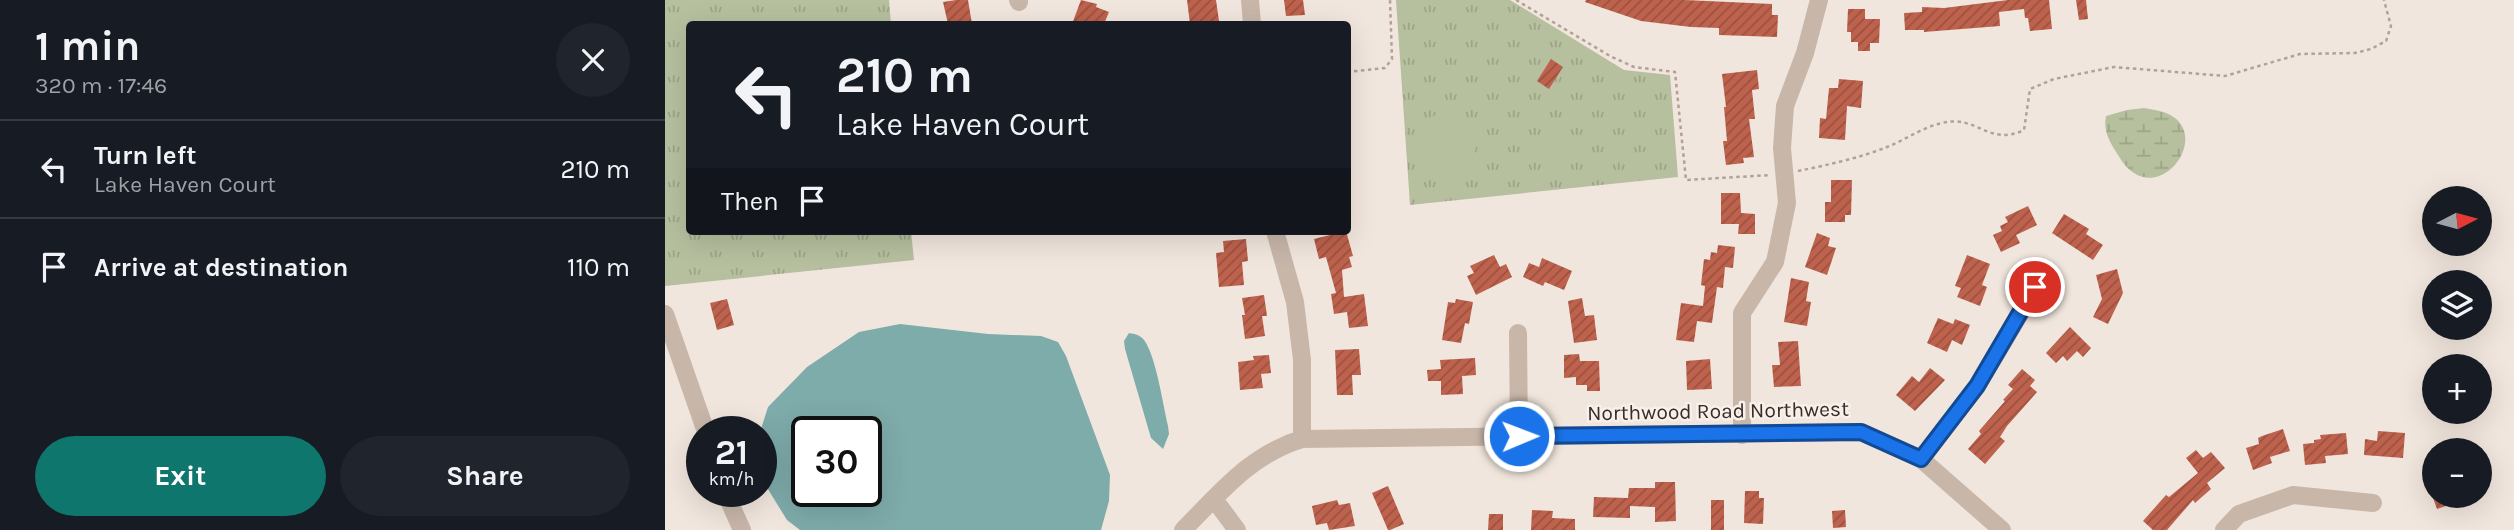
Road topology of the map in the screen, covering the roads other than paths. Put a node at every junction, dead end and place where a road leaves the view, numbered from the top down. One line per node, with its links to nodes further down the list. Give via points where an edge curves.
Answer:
1 (1250, 0): 3 (street)
2 (1819, 0): 9 (street, via 1785,106 1782,148 1787,203 1775,262 1742,313)
3 (1252, 21)
4 (1276, 235): 11 (street, via 1296,302)
5 (2035, 287): 12 (street, via 1977,386)
6 (665, 314): 8 (street)
7 (1518, 333): 10 (street)
8 (700, 416)
9 (1742, 435): 10 (street, Northwood Road Northwest); 12 (street, Northwood Road Northwest, via 1861,432)
10 (1519, 436): 11 (street, Northwood Road Northwest)
11 (1302, 439): 13 (street, Northwood Road Northwest, via 1278,446 1240,472)
12 (1921, 459): 19 (street, Northwood Road Northwest)
13 (1214, 499): 17 (street, Northwood Road Northwest); 18 (street)
14 (2373, 503): 20 (street, via 2293,495 2239,514)
15 (732, 507): 16 (street)
16 (742, 530)
17 (1184, 530)
18 (1237, 530)
19 (2002, 530)
20 (2224, 530)

